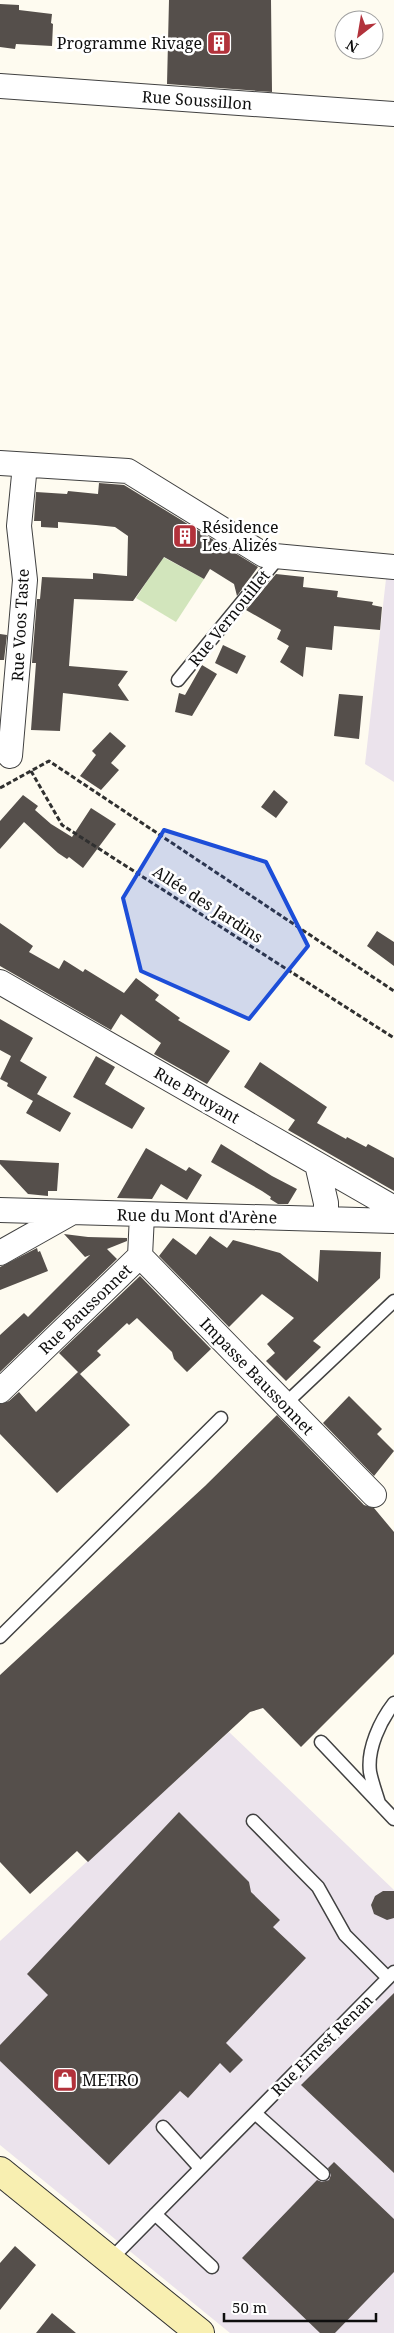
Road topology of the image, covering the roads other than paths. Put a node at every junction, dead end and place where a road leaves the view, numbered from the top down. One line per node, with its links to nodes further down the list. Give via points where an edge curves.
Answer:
1 (0, 86): 2 (street, Rue Soussillon)
2 (394, 114)
3 (0, 463): 4 (street, Rue Vernouillet)
4 (25, 465): 5 (street, Rue Vernouillet, via 128,471 264,555); 8 (street, Rue Voos Taste, via 19,526 26,580)
5 (280, 557): 6 (street, Rue Vernouillet); 7 (lane, Rue Vernouillet)
6 (394, 568)
7 (178, 680)
8 (10, 756)
9 (0, 982): 10 (street, Rue Bruyant)
10 (317, 1164): 11 (street, Rue Bruyant); 15 (street, via 326,1203)
11 (394, 1208)
12 (0, 1210): 13 (street, Rue du Mont d'Arène)
13 (71, 1213): 14 (street, Rue du Mont d'Arène); 17 (street)
14 (142, 1215): 15 (street, Rue du Mont d'Arène); 18 (street, Rue Baussonnet)
15 (326, 1219): 16 (street, Rue du Mont d'Arène)
16 (394, 1221)
17 (0, 1253)
18 (140, 1256): 20 (street, Rue Baussonnet); 21 (street, Impasse Baussonnet)
19 (394, 1301): 21 (lane)
20 (0, 1391)
21 (285, 1404): 23 (street, Impasse Baussonnet)
22 (220, 1418): 24 (lane)
23 (374, 1495)
24 (0, 1637)
25 (394, 1703): 27 (lane, via 373,1744 370,1771)
26 (321, 1742): 27 (lane)
27 (379, 1803): 28 (lane)
28 (394, 1819)
29 (253, 1821): 30 (lane, Rue Ernest Renan, via 318,1888 345,1935)
30 (391, 1975): 31 (lane, Rue Ernest Renan)
31 (255, 2112): 33 (lane, Rue Ernest Renan); 35 (lane)
32 (163, 2127): 33 (lane)
33 (200, 2168): 36 (lane, Rue Ernest Renan)
34 (0, 2171): 37 (street)
35 (323, 2174)
36 (155, 2214): 37 (lane, Rue Ernest Renan); 38 (lane)
37 (110, 2260): 39 (street)
38 (212, 2267)
39 (200, 2333)

